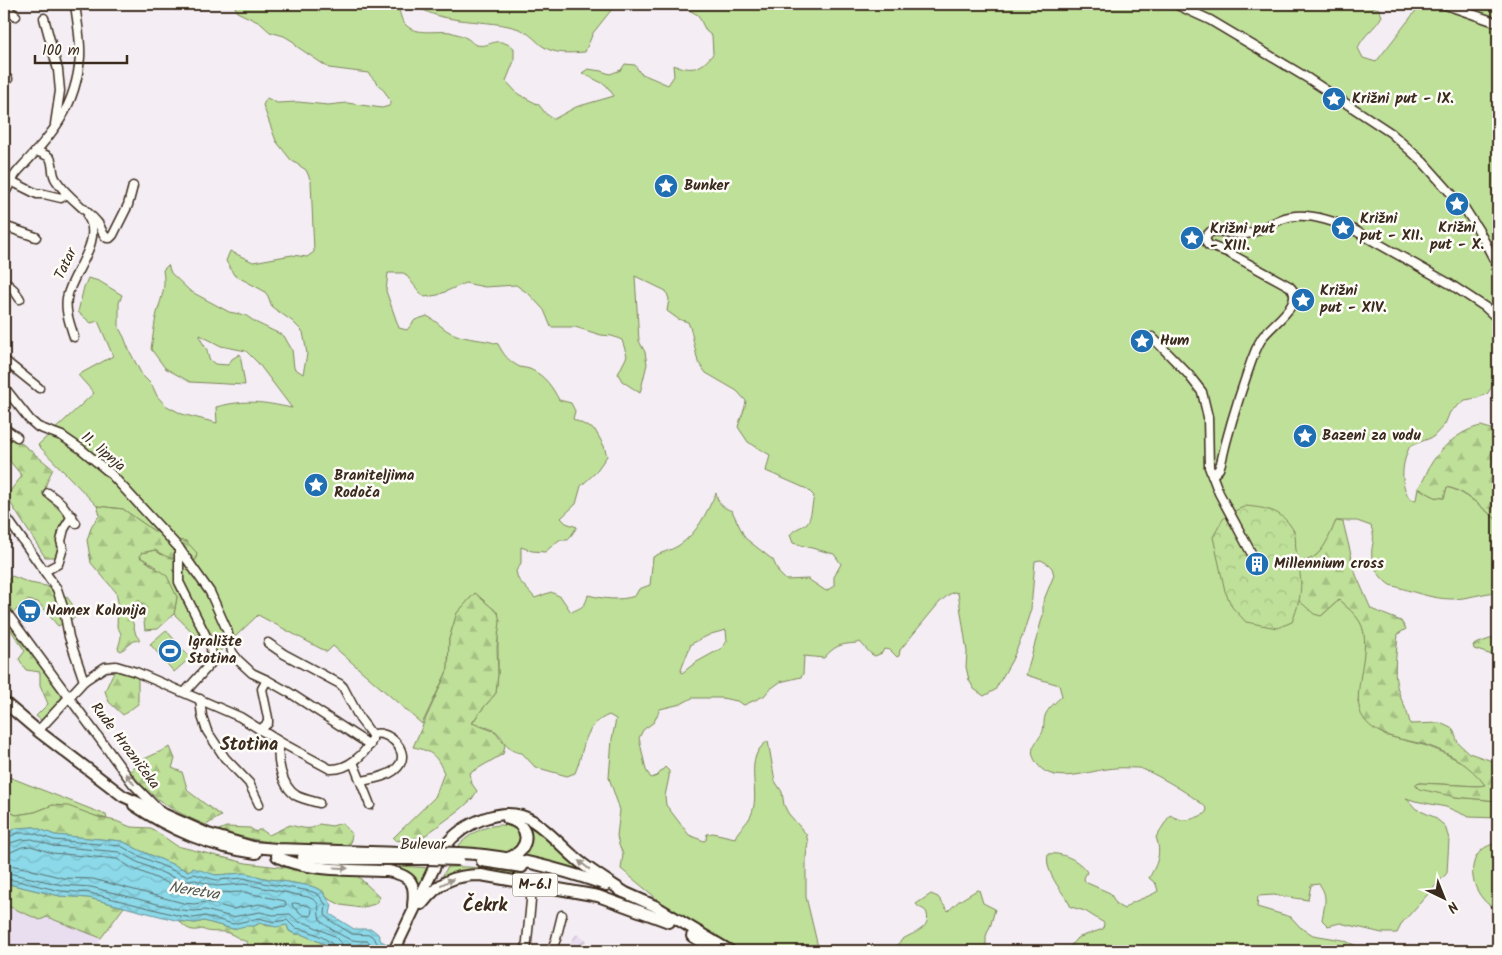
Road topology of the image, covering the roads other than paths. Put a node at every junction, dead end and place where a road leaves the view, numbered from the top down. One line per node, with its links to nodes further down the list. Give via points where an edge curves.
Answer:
1 (6, 4): 5 (street)
2 (75, 4): 8 (street, via 80,47 78,73 69,104)
3 (1175, 4): 18 (street, via 1210,20 1309,79 1391,133 1423,162 1465,209)
4 (1443, 4): 7 (street)
5 (16, 16)
6 (44, 18): 8 (street, via 58,70 60,91)
7 (1498, 23)
8 (54, 129): 9 (street)
9 (36, 151): 11 (street); 14 (street, Tatar, via 49,158 54,179)
10 (4, 174): 11 (street)
11 (11, 181): 13 (street); 14 (street, via 36,194 61,198)
12 (133, 186): 15 (street, Tatar, via 128,205 110,238 103,235 98,223)
13 (4, 194)
14 (67, 194): 15 (street, Tatar)
15 (79, 206): 22 (street, Tatar, via 90,219 93,233 67,299 66,312)
16 (4, 226): 17 (street)
17 (36, 238)
18 (1498, 267)
19 (4, 281): 20 (street)
20 (20, 299)
21 (1498, 319): 29 (street, via 1486,307 1450,284 1340,225 1308,216 1295,216 1245,234 1210,232 1205,238 1208,244 1289,286 1294,296 1290,308 1256,348 1231,420 1219,469)
22 (74, 337)
23 (1152, 337): 29 (street, via 1202,392 1208,418 1208,461)
24 (4, 360): 26 (street)
25 (4, 387): 32 (street, 11. lipnja, via 38,427 62,436 110,472)
26 (39, 388)
27 (4, 428): 28 (street)
28 (17, 437)
29 (1212, 476): 33 (street)
30 (48, 493): 34 (street, via 74,519 64,529 58,564)
31 (4, 514): 34 (street)
32 (179, 548): 37 (street, 11. lipnja, via 210,592 227,630 232,652 252,674); 39 (street, via 179,582 211,646 212,662)
33 (1255, 560)
34 (45, 571): 38 (street, via 57,589)
35 (4, 609): 40 (street, Rude Hrozničeka)
36 (268, 642): 45 (street, via 340,684)
37 (267, 680): 43 (street, via 262,689 268,723); 47 (street, 11. lipnja)
38 (84, 681): 39 (street, Rude Hrozničeka, via 105,667 116,666); 40 (street, Rude Hrozničeka)
39 (185, 692): 41 (street)
40 (69, 696): 44 (street, Rude Hrozničeka); 54 (street, Rude Hrozničeka, one-way to 40, via 133,784)
41 (200, 699): 43 (street, via 240,716); 51 (street, via 207,731 249,783)
42 (4, 702): 44 (main road)
43 (260, 730): 46 (street)
44 (38, 731): 50 (main road)
45 (372, 735): 47 (street); 49 (street, via 383,734 392,738 402,760 387,774)
46 (280, 742): 48 (street, via 330,769 338,770); 52 (street, via 279,760 290,790)
47 (370, 745): 48 (street)
48 (353, 762): 49 (street)
49 (361, 781): 53 (street)
50 (123, 796): 54 (main road); 57 (main road, Bulevar, via 154,818 206,841)
51 (259, 804)
52 (319, 804)
53 (370, 805)
54 (160, 812): 56 (main road, via 208,834 253,846)
55 (497, 816): 59 (main road, via 517,821 525,832 521,851); 61 (main road, M-6.1, one-way to 55, via 578,861 531,820 508,814); 62 (main road, M-6.1, via 471,824 447,842)
56 (429, 855): 57 (main road, Bulevar, via 345,859); 58 (main road, Bulevar, bridge)
57 (277, 856): 62 (main road, one-way to 62, via 299,865 398,873 414,887)
58 (459, 857): 59 (main road); 64 (main road, Bulevar, via 566,878 639,905)
59 (508, 858): 61 (main road, via 562,871)
60 (531, 884): 62 (main road, M-6.1, one-way to 60, via 442,883 461,876 481,875); 64 (main road, M-6.1, via 598,896); 66 (street)
61 (624, 892): 69 (main road, M-6.1, via 655,906)
62 (412, 914): 65 (main road, M-6.1)
63 (562, 915): 67 (street)
64 (669, 922): 68 (main road, Bulevar / M-6.1)
65 (394, 951)
66 (526, 951)
67 (551, 951)
68 (717, 951)
69 (730, 951)

